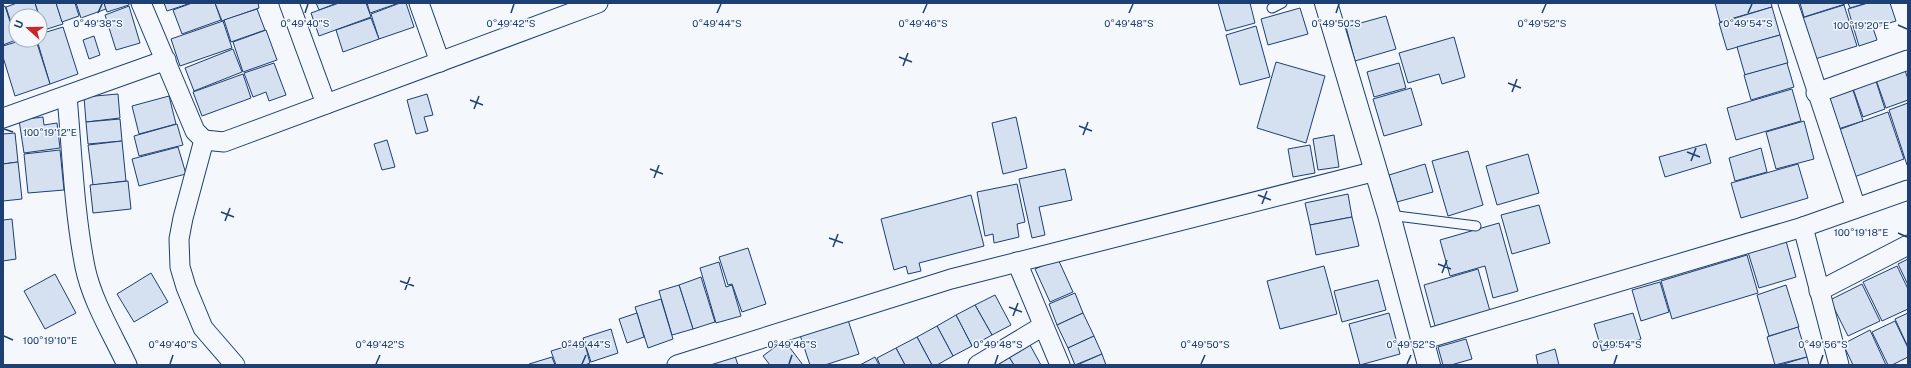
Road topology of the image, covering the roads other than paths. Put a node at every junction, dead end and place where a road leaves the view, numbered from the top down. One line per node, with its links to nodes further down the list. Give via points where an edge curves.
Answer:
1 (142, 3): 9 (street)
2 (289, 3): 14 (street)
3 (419, 3): 11 (street)
4 (598, 3): 11 (street)
5 (1282, 3): 8 (lane)
6 (1326, 3): 17 (street)
7 (1788, 3): 12 (street)
8 (1272, 8)
9 (166, 60): 13 (street); 16 (street, via 195,131)
10 (1908, 60): 12 (street)
11 (440, 62): 14 (street)
12 (1816, 93): 19 (street)
13 (67, 96): 15 (street); 28 (street, via 85,267 92,291)
14 (326, 104): 16 (street, via 224,142)
15 (3, 118)
16 (204, 140): 29 (street, via 179,239 180,267 203,328)
17 (1376, 171): 20 (street); 24 (street)
18 (1908, 190): 19 (street)
19 (1856, 208): 22 (street)
20 (1389, 215): 21 (lane); 27 (street)
21 (1476, 226)
22 (1803, 227): 25 (street); 27 (street)
23 (1908, 245): 25 (street)
24 (1017, 262): 26 (street); 30 (street, via 951,279)
25 (1819, 291): 34 (street)
26 (1043, 326): 31 (street); 32 (street)
27 (1422, 340): 33 (street)
28 (127, 365)
29 (235, 365)
30 (677, 365)
31 (978, 365)
32 (1060, 365)
33 (1429, 365)
34 (1839, 365)

